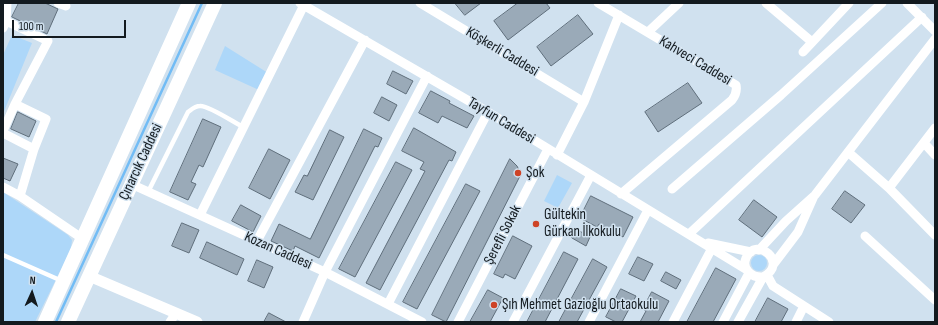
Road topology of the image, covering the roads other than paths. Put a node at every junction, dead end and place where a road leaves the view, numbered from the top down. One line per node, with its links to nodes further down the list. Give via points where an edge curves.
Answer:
1 (7, 3): 15 (street)
2 (189, 3): 49 (main road, Çınarcık Caddesi)
3 (215, 3): 36 (main road, Çınarcık Caddesi)
4 (420, 3): 23 (street, Köşkerli Caddesi)
5 (598, 3): 12 (street, Kahveci Caddesi)
6 (679, 3): 17 (street)
7 (766, 3): 20 (street)
8 (849, 3): 20 (street)
9 (882, 3): 39 (street, via 781,96)
10 (907, 3): 14 (street)
11 (302, 4): 19 (street, Tayfun Caddesi); 26 (street)
12 (610, 6): 13 (street, Kahveci Caddesi)
13 (619, 15): 17 (street, Kahveci Caddesi); 23 (street)
14 (922, 17): 16 (street); 46 (street)
15 (4, 25): 24 (street, via 48,41)
16 (935, 31)
17 (648, 32): 41 (street, Kahveci Caddesi, via 736,85 736,92 732,100)
18 (935, 39): 32 (street)
19 (365, 40): 22 (street, Tayfun Caddesi); 50 (street)
20 (812, 42): 21 (street)
21 (803, 52)
22 (426, 76): 25 (street, Tayfun Caddesi); 57 (street)
23 (584, 102): 33 (street)
24 (15, 104): 28 (street); 30 (street, via 46,119)
25 (488, 112): 31 (street, Tayfun Caddesi); 62 (street)
26 (243, 128): 40 (lane, via 201,105 194,107 188,112); 45 (street)
27 (935, 128): 29 (street)
28 (3, 132): 30 (street)
29 (924, 143): 34 (street); 38 (street)
30 (34, 149): 43 (street)
31 (548, 149): 33 (street, Tayfun Caddesi); 70 (street, Şerefli Sokak)
32 (848, 152): 38 (street); 42 (street)
33 (557, 154): 35 (street, Tayfun Caddesi)
34 (935, 155)
35 (591, 175): 41 (street, Tayfun Caddesi); 71 (street)
36 (131, 184): 40 (street, Kozan Caddesi); 58 (main road, Çınarcık Caddesi)
37 (3, 187): 43 (street)
38 (888, 188): 47 (street)
39 (672, 189)
40 (148, 192): 45 (street, Kozan Caddesi)
41 (621, 194): 44 (street, Tayfun Caddesi)
42 (815, 195): 53 (street); 55 (street, via 798,232)
43 (20, 196): 49 (street)
44 (648, 210): 46 (street, Tayfun Caddesi); 72 (street)
45 (200, 215): 50 (street, Kozan Caddesi)
46 (688, 234): 51 (street, Tayfun Caddesi)
47 (935, 235)
48 (865, 236): 61 (street)
49 (83, 238): 60 (main road, Çınarcık Caddesi)
50 (257, 241): 57 (street, Kozan Caddesi)
51 (701, 241): 52 (street); 53 (street)
52 (712, 248): 56 (street); 73 (street)
53 (755, 251): 55 (street, via 763,250 770,254); 56 (street, via 748,255 745,262)
54 (3, 255): 60 (lane)
55 (773, 265): 59 (street)
56 (748, 271): 59 (street, via 756,277); 74 (street)
57 (325, 272): 62 (street, Kozan Caddesi); 68 (street)
58 (89, 276): 64 (street); 66 (main road, Çınarcık Caddesi)
59 (765, 276): 63 (street, via 773,286); 75 (street)
60 (63, 282): 65 (main road, Çınarcık Caddesi)
61 (935, 300)
62 (388, 304): 69 (street, Kozan Caddesi)
63 (804, 306): 76 (street); 77 (street)
64 (173, 318): 67 (street)
65 (45, 322)
66 (68, 322)
67 (197, 322)
68 (303, 322)
69 (422, 322)
70 (458, 322)
71 (512, 322)
72 (590, 322)
73 (672, 322)
74 (723, 322)
75 (738, 322)
76 (796, 322)
77 (829, 322)

